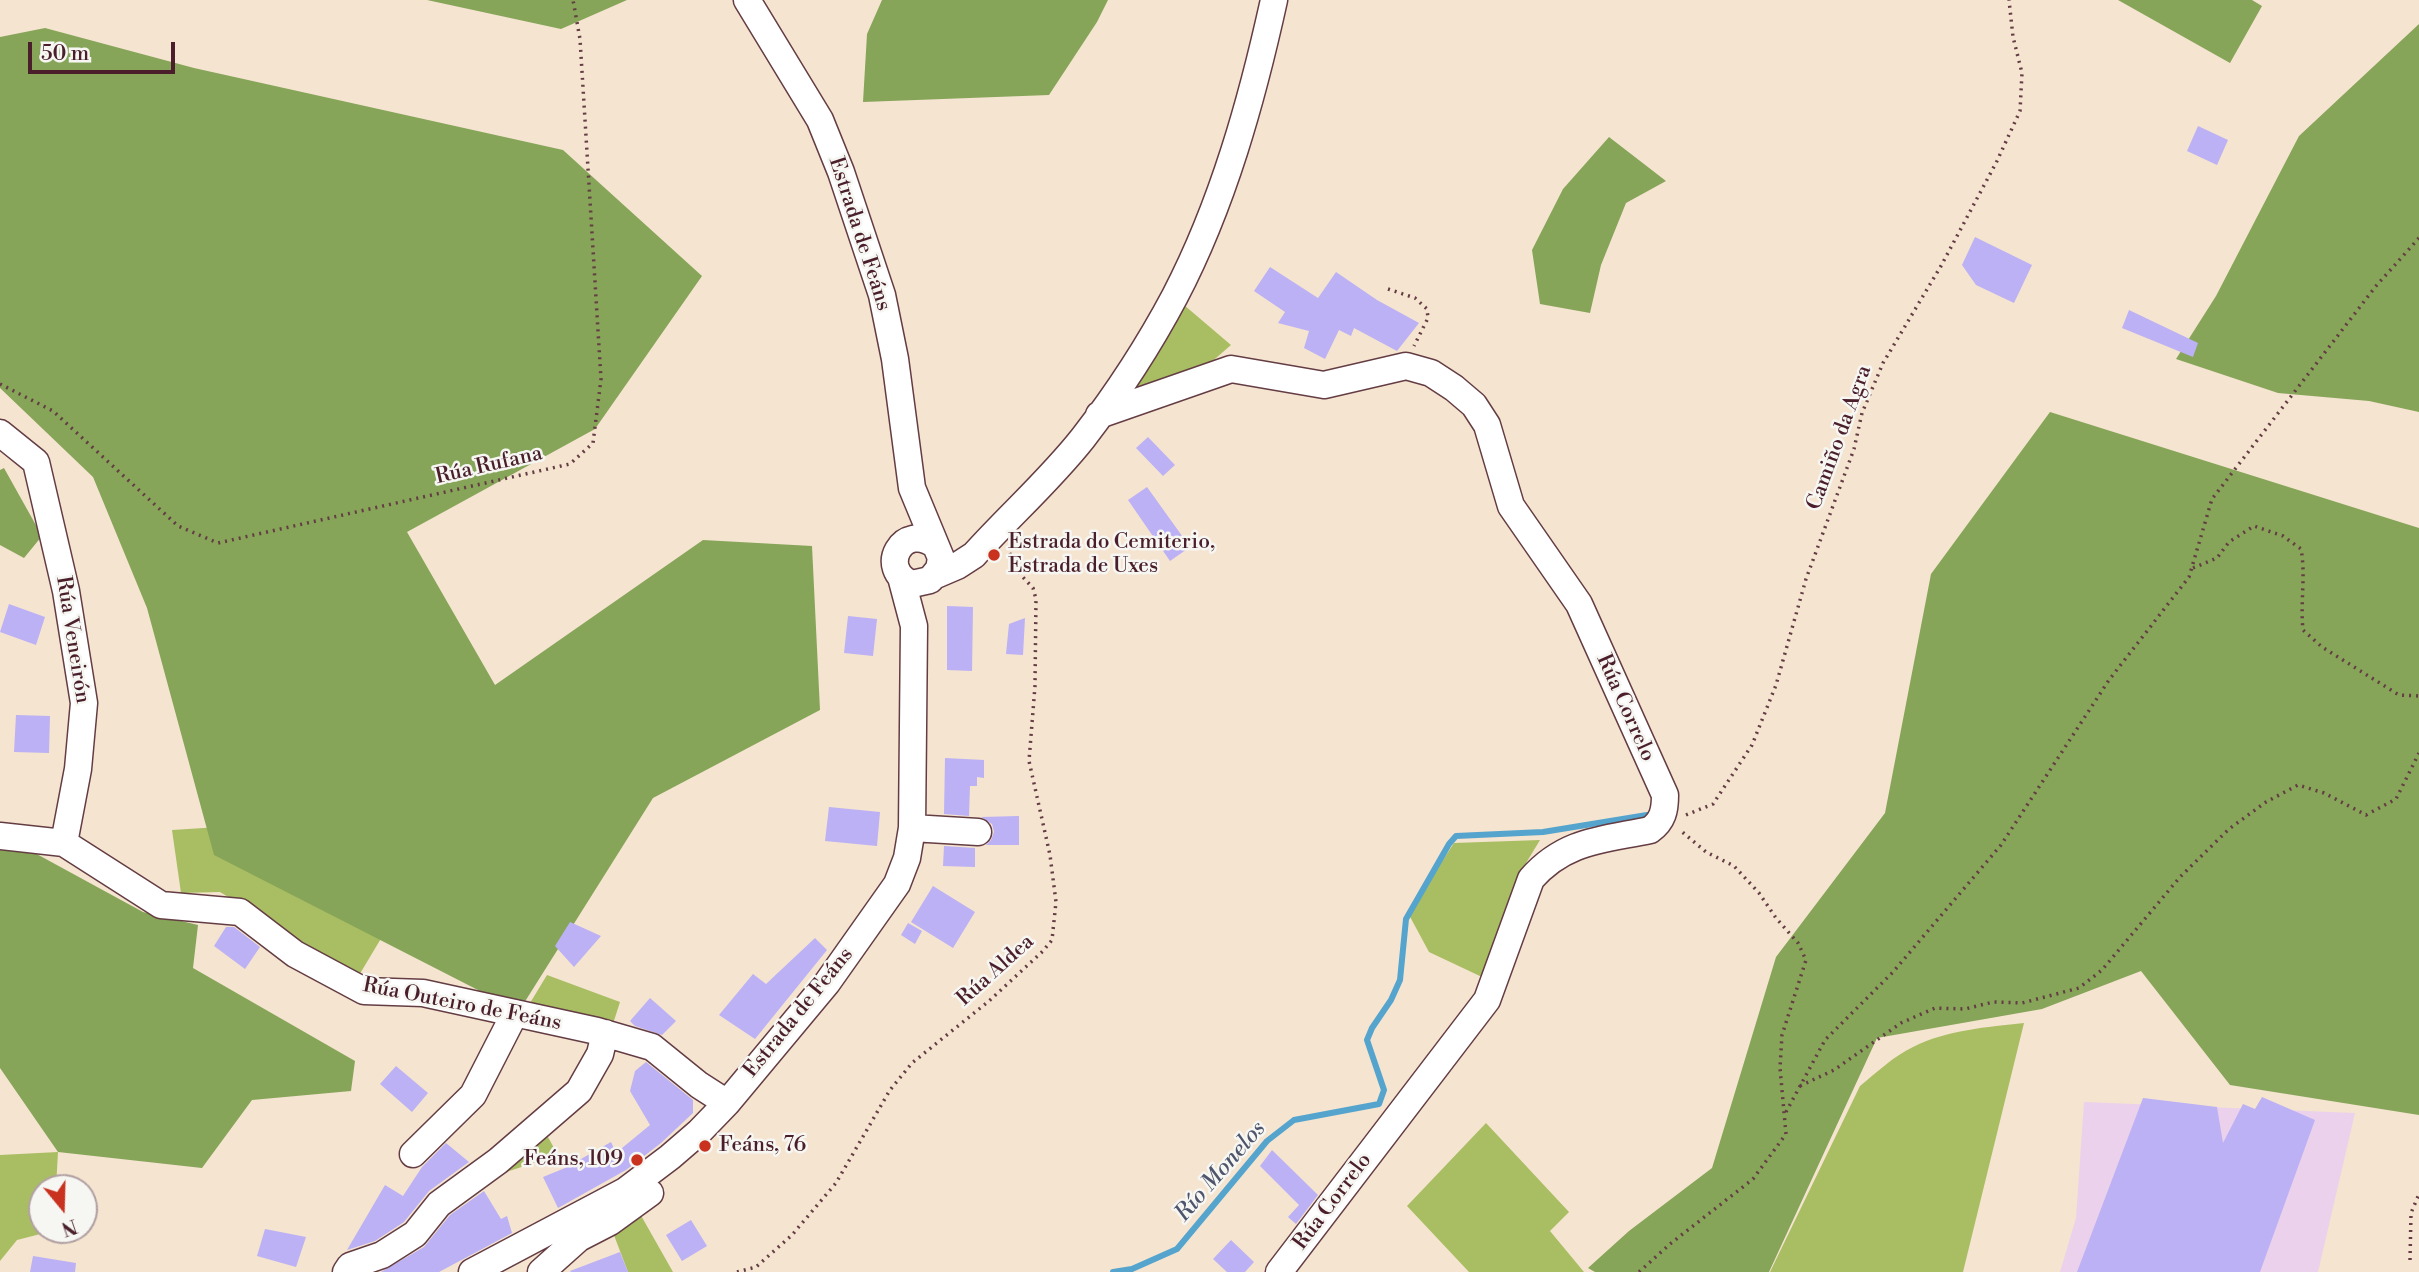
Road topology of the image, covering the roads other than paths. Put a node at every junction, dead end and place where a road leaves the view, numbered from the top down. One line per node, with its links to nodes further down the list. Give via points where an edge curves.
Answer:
1 (747, 0): 5 (street, Estrada de Feáns, via 820,120 860,227 882,295 895,359)
2 (1274, 0): 3 (street, via 1242,124 1211,214 1175,295)
3 (1099, 415): 7 (street, via 996,530); 22 (street, Rúa Correlo, via 1231,369 1324,385 1406,366 1431,373 1454,388 1475,405 1487,425 1511,506 1579,604 1665,795 1659,823 1650,830 1563,851 1531,879 1486,1000)
4 (0, 433): 13 (street, Rúa Veneirón, via 36,462 66,591 85,703)
5 (912, 488): 6 (street, Estrada de Feáns); 7 (street, Estrada de Feáns)
6 (899, 547): 7 (street, via 912,538 928,540); 8 (street, Estrada de Feáns, via 895,566)
7 (935, 563): 8 (street, via 912,584); 9 (street, Estrada de Feáns)
8 (901, 577): 9 (street, Estrada de Feáns)
9 (914, 625): 10 (street, Estrada de Feáns)
10 (912, 828): 11 (street); 16 (street, Estrada de Feáns, via 897,884 827,983)
11 (978, 832)
12 (0, 836): 13 (street)
13 (64, 843): 14 (street, Rúa Outeiro de Feáns, via 162,905 240,912 295,954 364,991 423,993)
14 (515, 1013): 15 (street, Rúa Outeiro de Feáns); 17 (street, via 473,1095)
15 (605, 1033): 16 (street, Rúa Outeiro de Feáns, via 652,1047); 19 (street, via 600,1054 579,1091 498,1161 439,1204 415,1234)
16 (727, 1103): 18 (street, Estrada de Feáns)
17 (413, 1154)
18 (670, 1157): 20 (street, Estrada de Feáns, via 625,1191); 21 (street, via 660,1185 610,1222 579,1238)
19 (346, 1272)
20 (472, 1272)
21 (541, 1272)
22 (1279, 1272)

